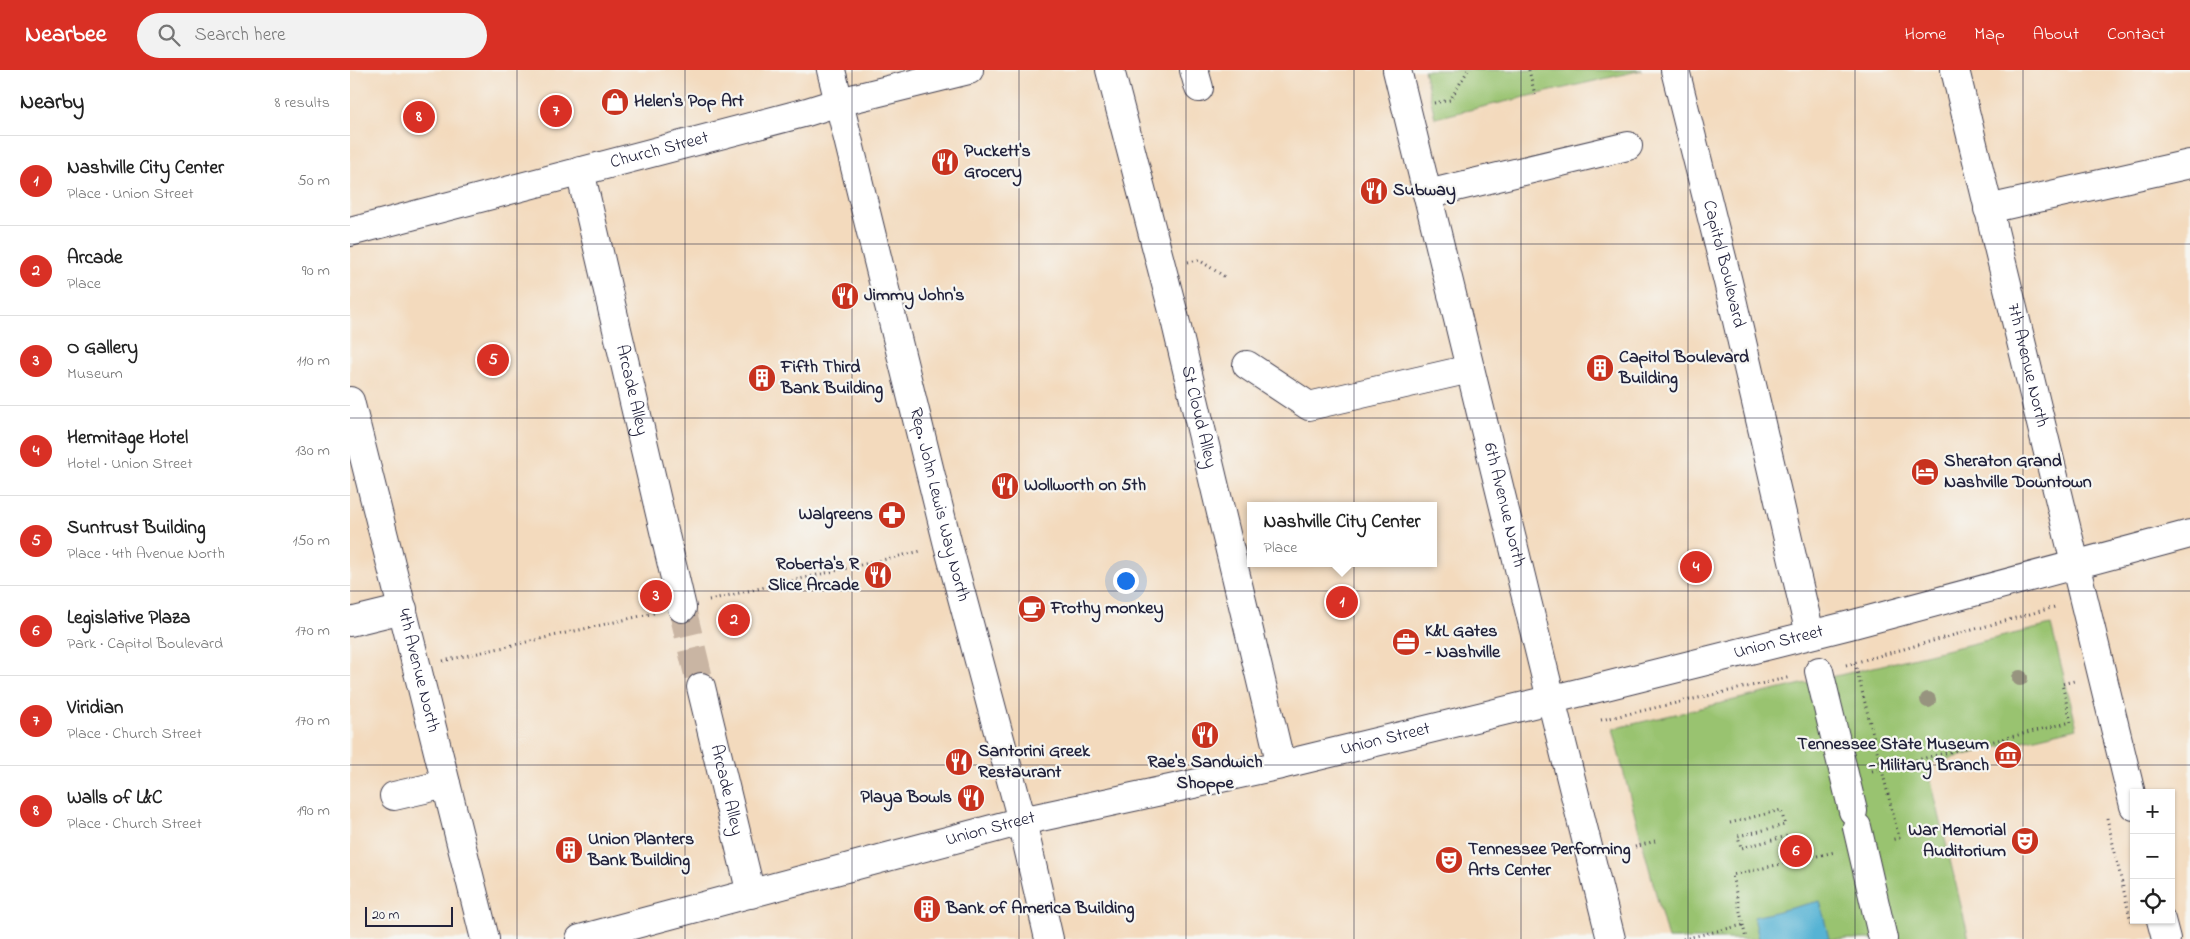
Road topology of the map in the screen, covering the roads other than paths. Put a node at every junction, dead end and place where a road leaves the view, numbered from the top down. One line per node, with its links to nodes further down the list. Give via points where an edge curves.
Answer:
1 (831, 70): 7 (street, Rep. John Lewis Way North)
2 (969, 70): 7 (street, Church Street)
3 (1110, 70): 26 (street, St Cloud Alley, via 1173,311)
4 (1397, 70): 11 (street, 6th Avenue North)
5 (1675, 70): 22 (street, Capitol Boulevard)
6 (1955, 70): 12 (street, 7th Avenue North)
7 (839, 102): 10 (street, Church Street); 30 (street, Rep. John Lewis Way North, via 948,545)
8 (1628, 146): 11 (street)
9 (2190, 164): 12 (street)
10 (580, 171): 13 (street, Church Street); 19 (street, Arcade Alley)
11 (1427, 194): 15 (street, 6th Avenue North)
12 (1988, 209): 18 (street, 7th Avenue North)
13 (350, 232)
14 (1247, 365): 15 (street, via 1309,406)
15 (1470, 369): 25 (street, 6th Avenue North)
16 (350, 400): 20 (street, 4th Avenue North)
17 (2190, 534): 18 (street, Union Street)
18 (2074, 564): 22 (street, Union Street); 28 (street, 7th Avenue North)
19 (682, 608)
20 (403, 609): 21 (street); 27 (street, 4th Avenue North)
21 (350, 622)
22 (1810, 634): 25 (street, Union Street)
23 (1819, 671): 37 (street)
24 (701, 687): 31 (street, Arcade Alley)
25 (1551, 699): 26 (street, Union Street); 36 (street, 6th Avenue North)
26 (1281, 765): 30 (street, Union Street)
27 (446, 784): 29 (street); 33 (street, 4th Avenue North)
28 (2130, 790)
29 (394, 796)
30 (1022, 822): 31 (street, Union Street); 35 (street, Rep. John Lewis Way North)
31 (750, 894): 34 (street, Union Street)
32 (2163, 924): 38 (street)
33 (486, 939)
34 (580, 939)
35 (1049, 939)
36 (1611, 939)
37 (1883, 939)
38 (2166, 939)

